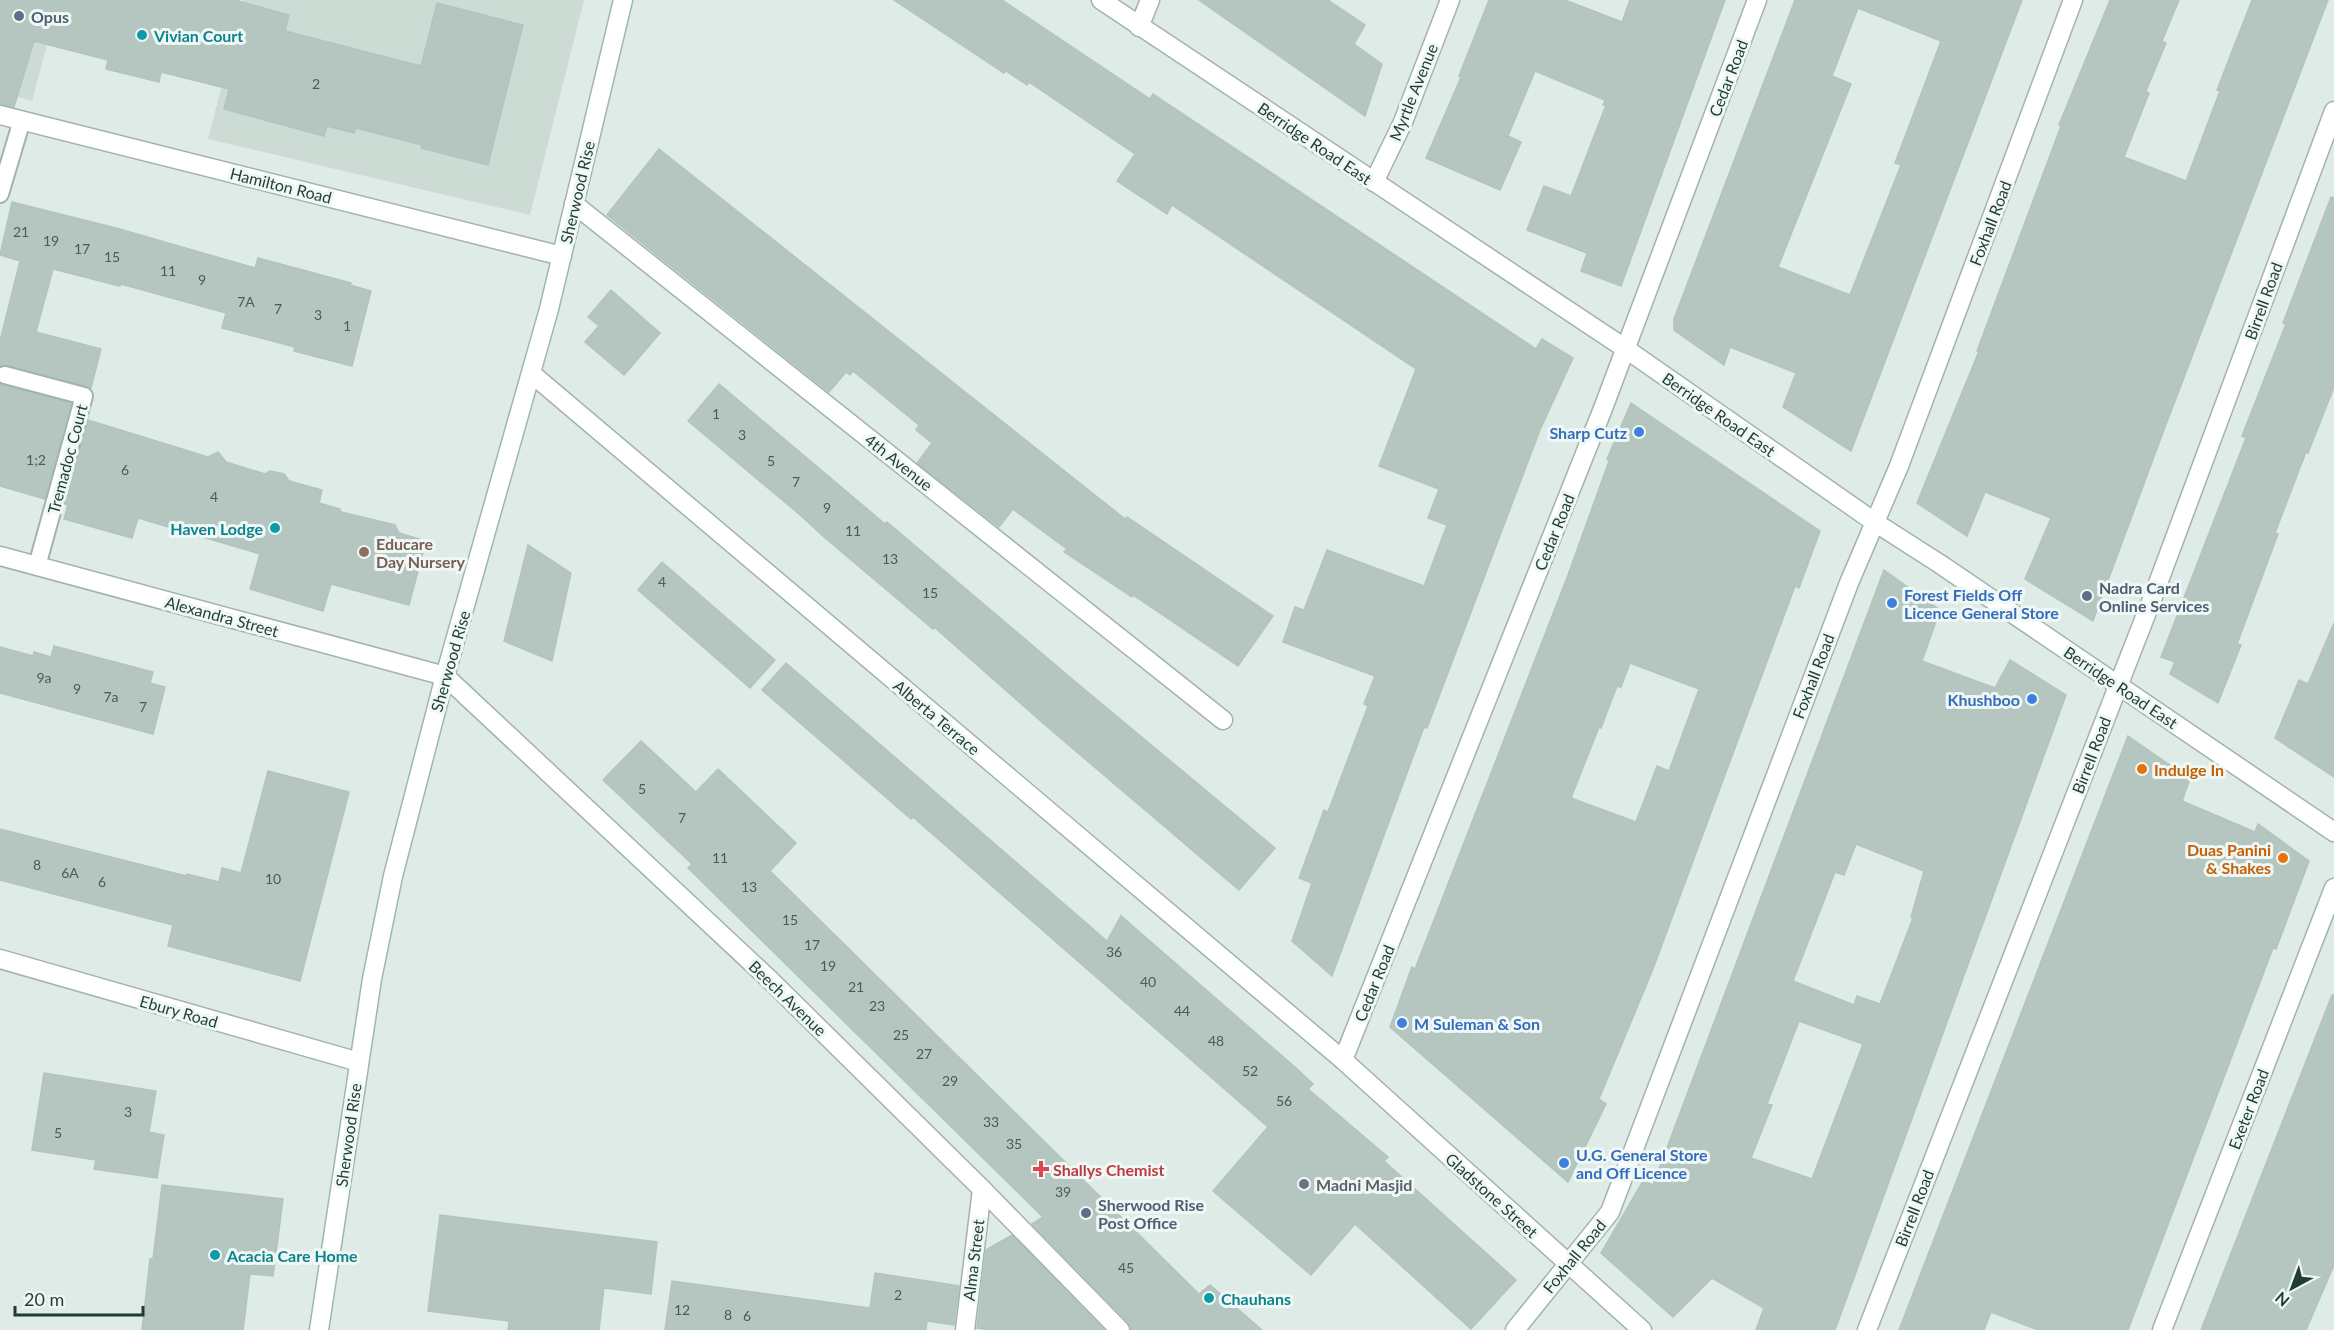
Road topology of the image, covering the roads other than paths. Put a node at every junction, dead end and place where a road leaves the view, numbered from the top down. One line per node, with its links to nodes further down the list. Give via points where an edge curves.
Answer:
1 (623, 0): 13 (street, Sherwood Rise)
2 (1101, 0): 7 (street, Berridge Road East)
3 (1150, 0): 7 (street)
4 (1449, 0): 11 (street, Myrtle Avenue, via 1402,122)
5 (1757, 0): 15 (street, Cedar Road)
6 (2073, 0): 18 (street, Foxhall Road)
7 (1139, 27): 11 (street, Berridge Road East)
8 (2334, 111): 22 (street, Birrell Road)
9 (0, 115): 10 (street, Hamilton Road)
10 (22, 120): 12 (lane); 14 (street, Hamilton Road)
11 (1374, 182): 15 (street, Berridge Road East)
12 (0, 194)
13 (574, 204): 14 (street, Sherwood Rise); 23 (street, 4th Avenue)
14 (562, 256): 16 (street, Sherwood Rise)
15 (1626, 349): 18 (street, Berridge Road East); 27 (street, Cedar Road)
16 (532, 374): 21 (street, Sherwood Rise); 27 (street, Alberta Terrace)
17 (5, 375): 20 (lane, Tremadoc Court, via 84,396)
18 (1876, 523): 22 (street, Berridge Road East); 30 (street, Foxhall Road, via 1849,583 1610,1212)
19 (0, 556): 20 (street, Alexandra Street)
20 (38, 566): 21 (street, Alexandra Street)
21 (445, 676): 28 (street, Sherwood Rise, via 393,876); 29 (street, Beech Avenue, via 768,978)
22 (2119, 685): 24 (street, Berridge Road East); 36 (street, Birrell Road)
23 (1223, 720)
24 (2334, 832)
25 (2334, 888): 37 (street, Exeter Road)
26 (0, 959): 28 (street, Ebury Road)
27 (1343, 1060): 30 (street, Gladstone Street)
28 (359, 1062): 31 (street, Sherwood Rise)
29 (982, 1189): 32 (street, Alma Street); 33 (street, Beech Avenue)
30 (1569, 1265): 34 (street, Foxhall Road); 35 (street, Gladstone Street)
31 (319, 1330)
32 (965, 1330)
33 (1120, 1330)
34 (1515, 1330)
35 (1642, 1330)
36 (1866, 1330)
37 (2162, 1330)

